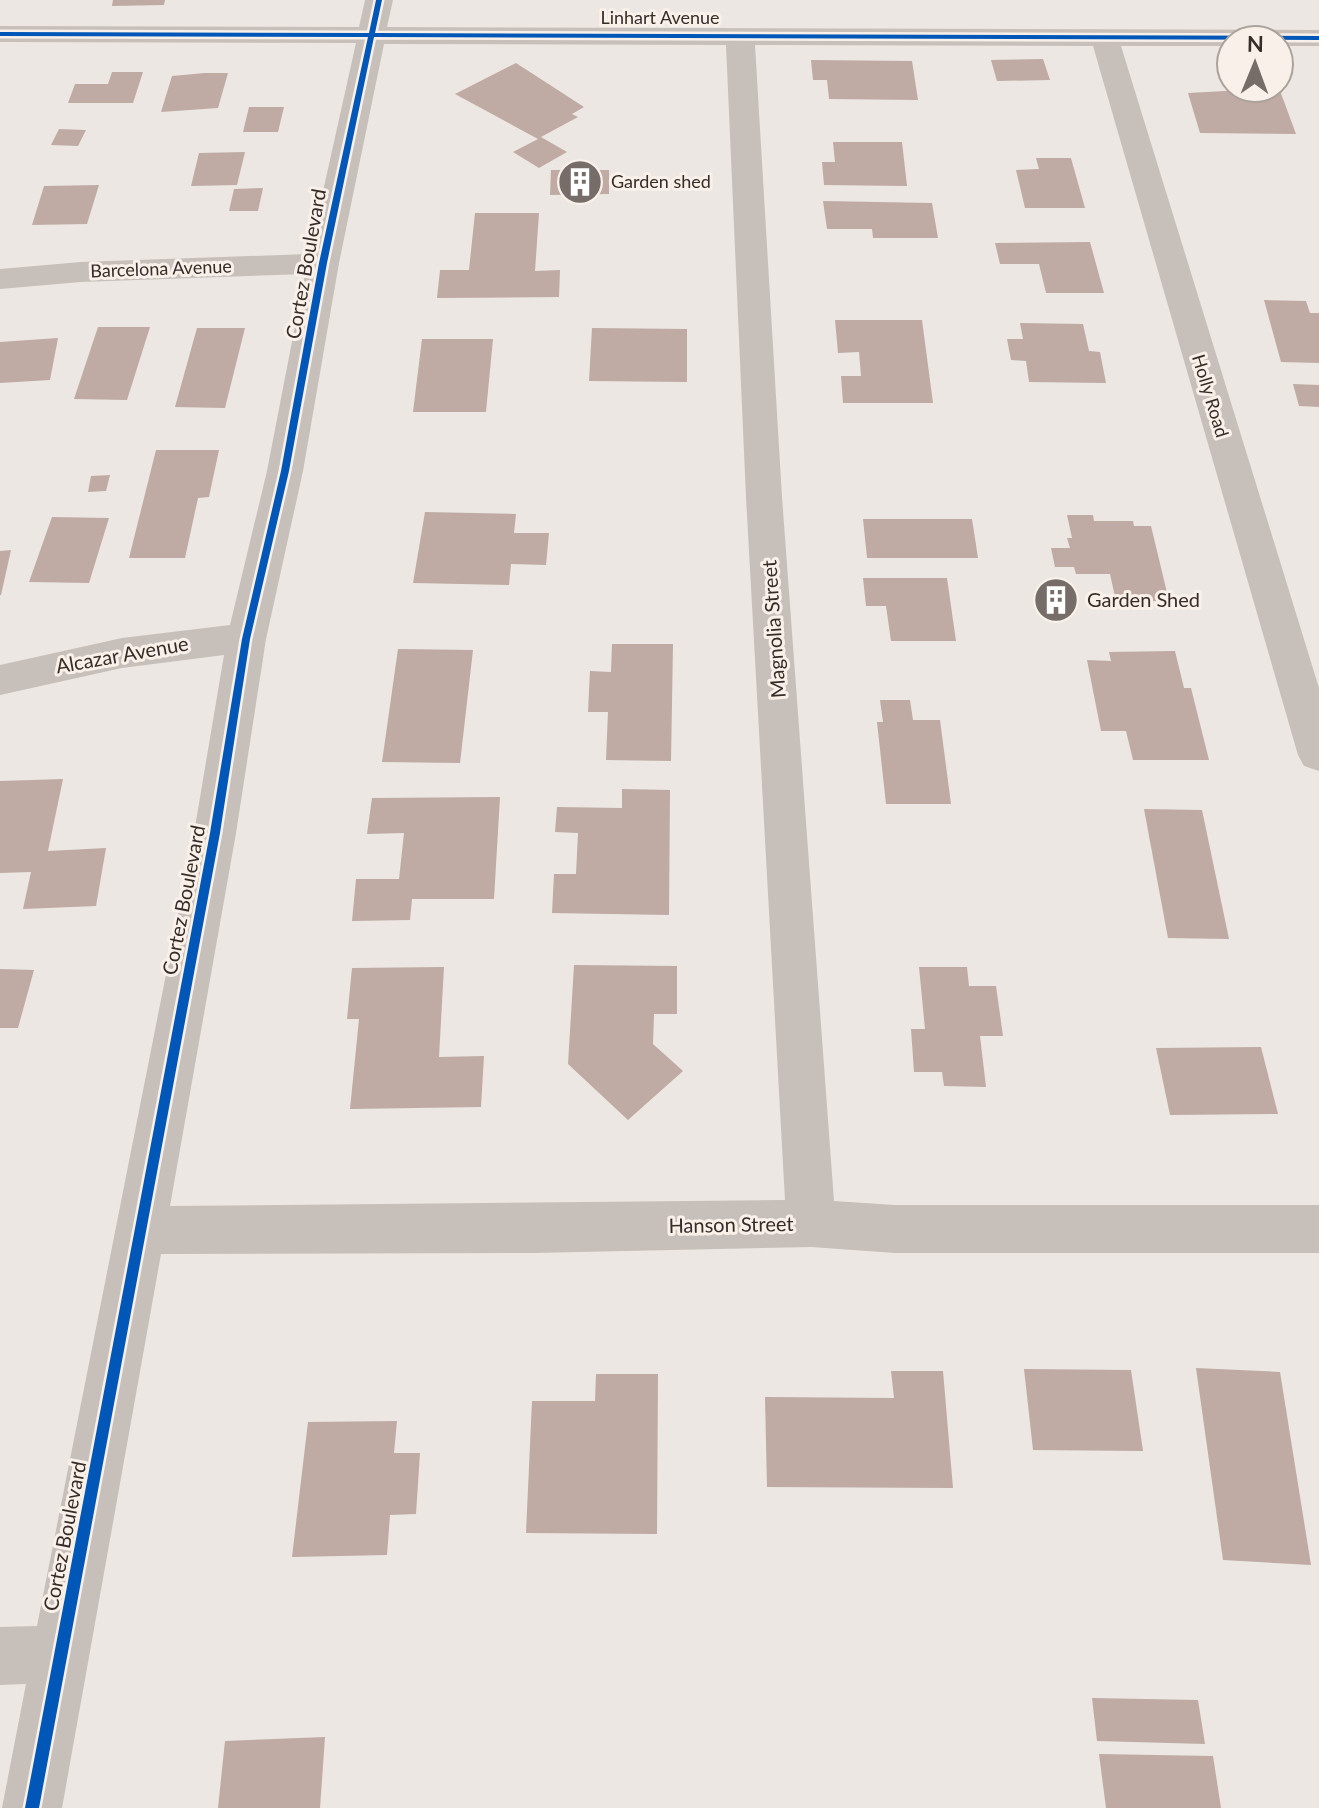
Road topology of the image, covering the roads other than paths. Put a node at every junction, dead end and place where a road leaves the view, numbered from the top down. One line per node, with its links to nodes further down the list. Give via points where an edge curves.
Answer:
1 (376, 17): 2 (street, Linhart Avenue); 3 (street, Linhart Avenue); 6 (street, Cortez Boulevard)
2 (0, 34)
3 (740, 34): 4 (street, Linhart Avenue); 11 (street, Magnolia Street)
4 (1104, 36): 5 (street, Linhart Avenue); 10 (street, Holly Road)
5 (1319, 38)
6 (323, 263): 7 (street, Barcelona Avenue); 8 (street, Cortez Boulevard, via 285,471)
7 (0, 279)
8 (246, 639): 9 (street, Alcazar Avenue, via 118,653); 13 (street, Cortez Boulevard)
9 (0, 680)
10 (1319, 755)
11 (811, 1223): 12 (street, Hanson Street, via 895,1229); 13 (street, Hanson Street)
12 (1319, 1229)
13 (143, 1230): 14 (street, Cortez Boulevard)
14 (60, 1655): 15 (street); 16 (street, Cortez Boulevard)
15 (0, 1656)
16 (32, 1808)

